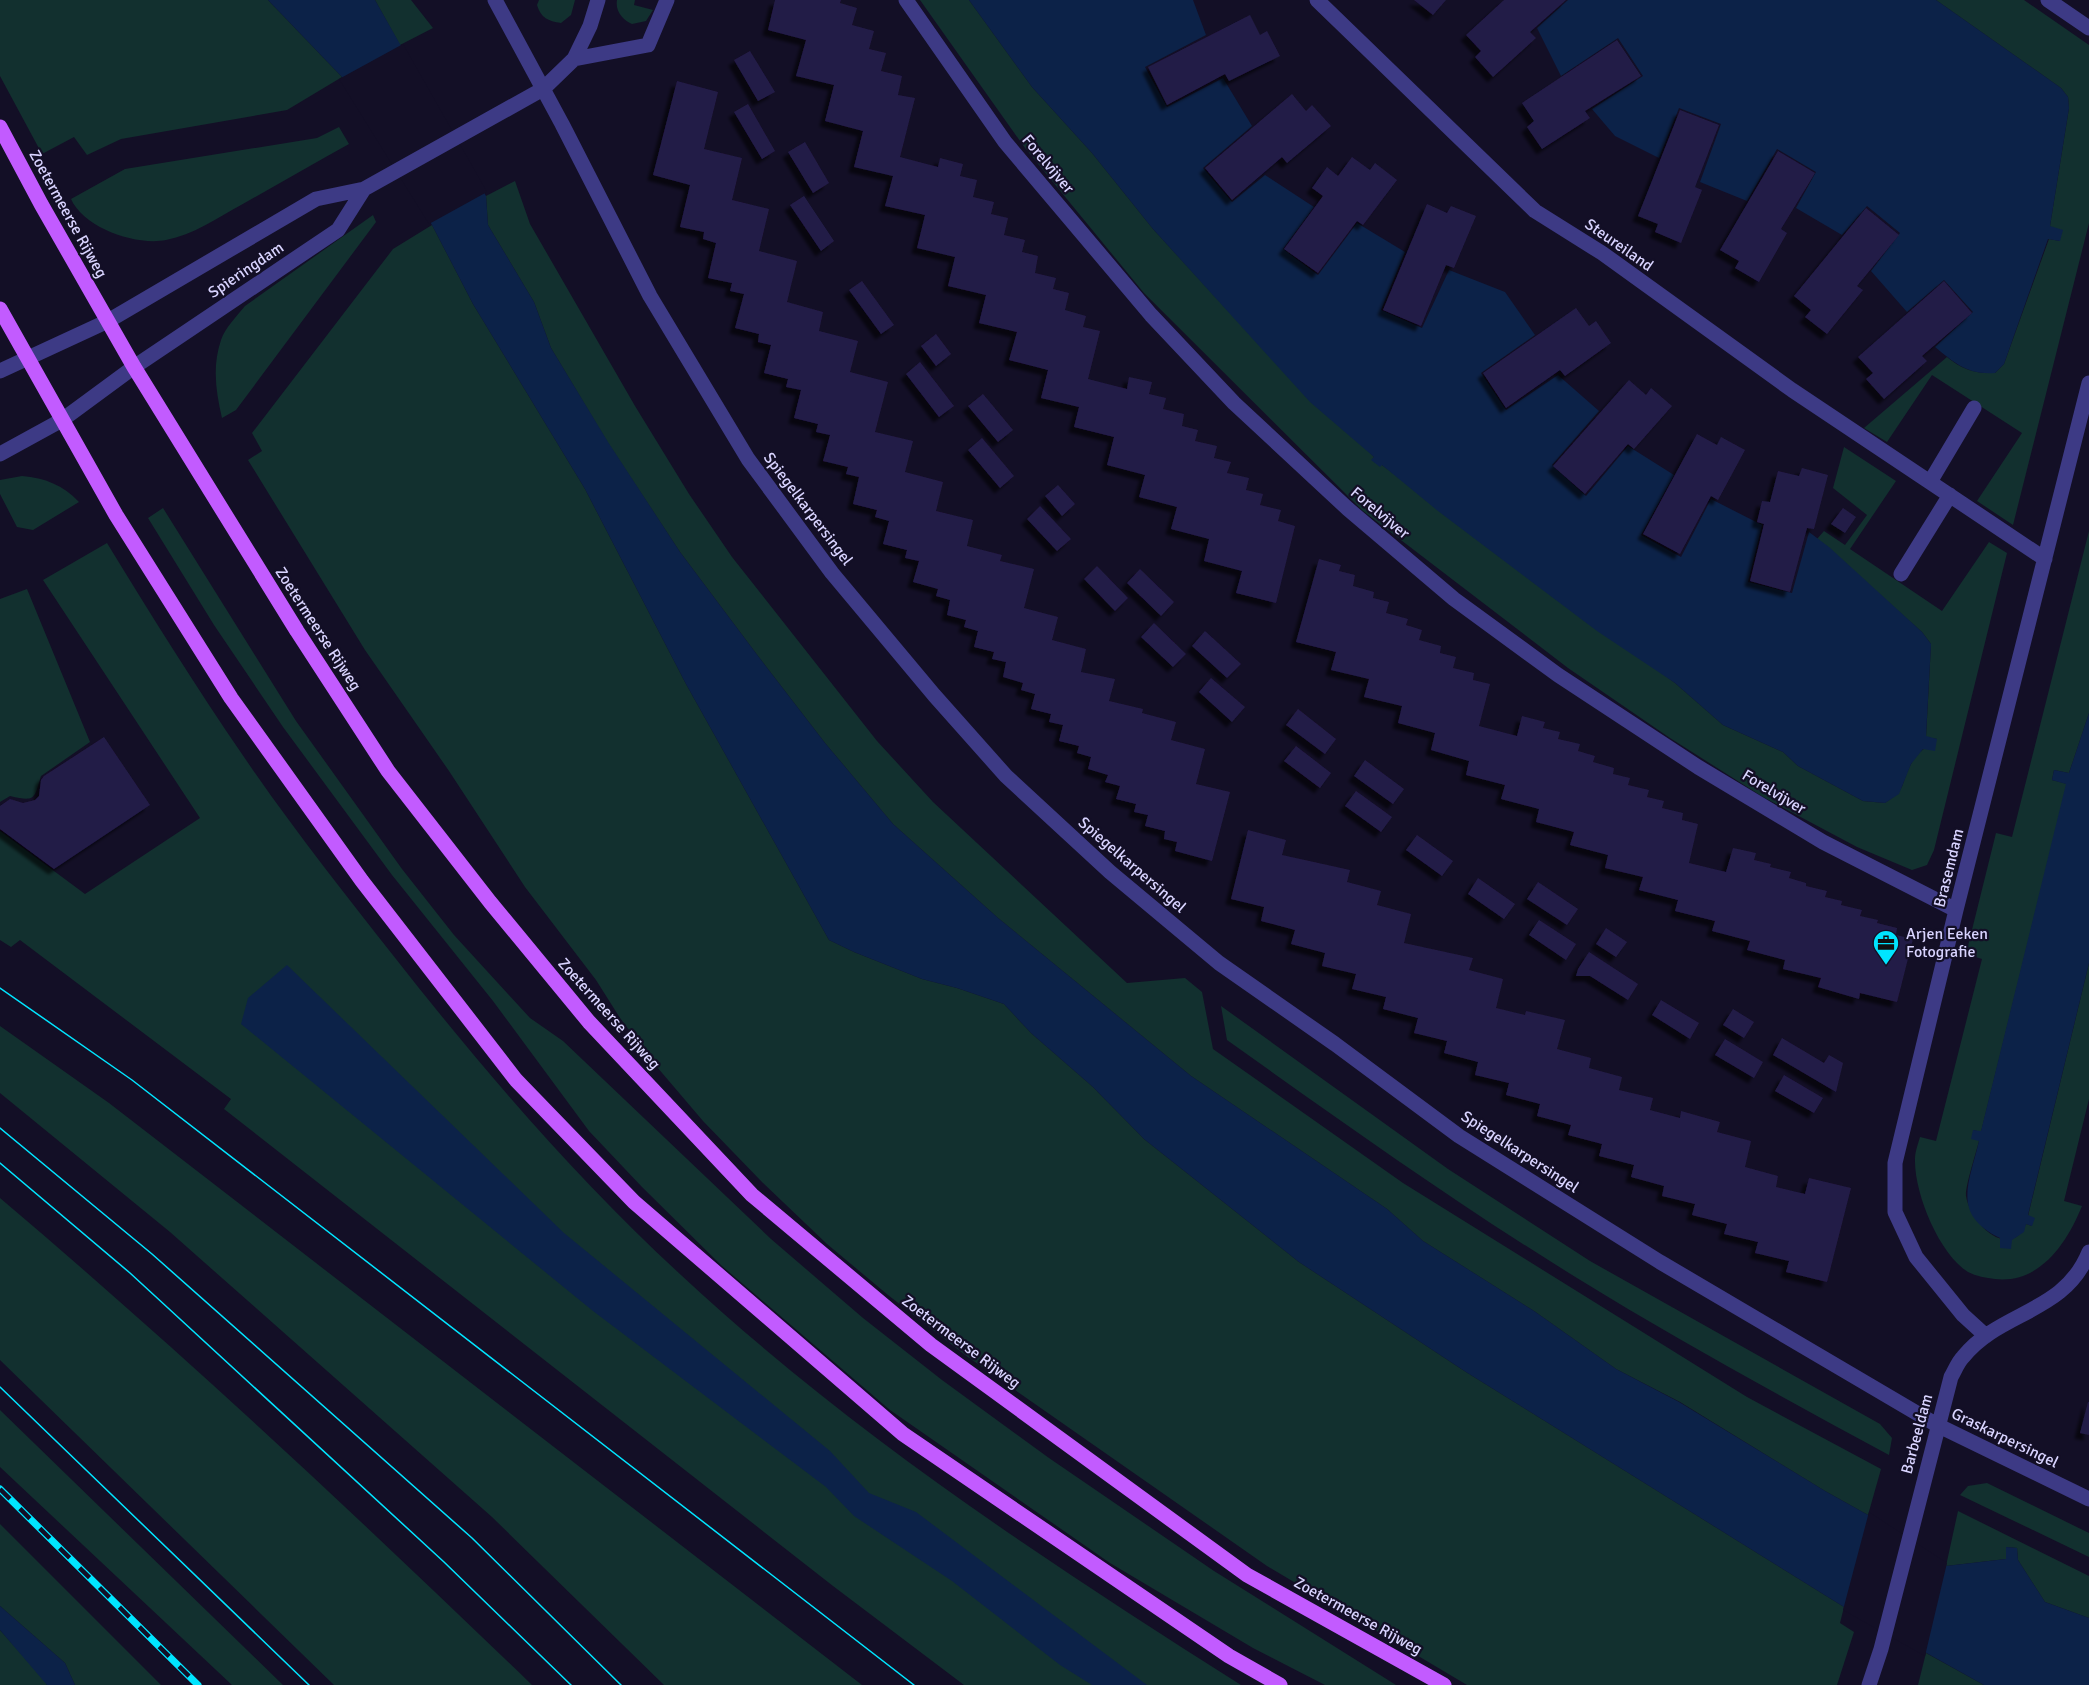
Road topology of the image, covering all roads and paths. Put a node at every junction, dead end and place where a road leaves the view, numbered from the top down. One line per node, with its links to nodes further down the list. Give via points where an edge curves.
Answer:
1 (495, 0): 9 (street, Spiegelkarpersingel)
2 (598, 0): 8 (street, Spieringdam)
3 (667, 0): 8 (street, via 648,45)
4 (906, 0): 25 (street, Forelvijver, via 1005,142 1151,315 1234,403 1348,509 1454,599 1558,675 1698,767 1823,842)
5 (1317, 0): 21 (street, Steureiland, via 1535,211 1602,253 1792,390)
6 (2048, 0): 7 (street)
7 (2089, 28)
8 (574, 59): 9 (street, Spieringdam)
9 (543, 89): 11 (street, Spieringdam); 28 (street, Spiegelkarpersingel, via 650,296 748,459 832,573 1006,776 1110,872 1219,963 1459,1136 1660,1262)
10 (0, 128): 13 (main road, Zoetermeerse Rijweg)
11 (364, 189): 13 (street, Spieringdam, via 316,200); 15 (street, Spieringdam, via 338,230)
12 (0, 309): 14 (main road)
13 (108, 321): 14 (street, Spieringdam); 15 (main road, Zoetermeerse Rijweg)
14 (27, 358): 16 (street, Spieringdam); 19 (main road)
15 (134, 367): 19 (street, Spieringdam); 31 (main road, Zoetermeerse Rijweg, via 388,771 589,1022 752,1196 931,1345 1247,1575)
16 (0, 371)
17 (2089, 383): 23 (street, Brasemdam)
18 (1974, 408): 21 (street)
19 (62, 420): 20 (street, Spieringdam); 30 (main road, via 116,515 231,698 362,881 516,1080 634,1202 903,1434 1229,1656)
20 (0, 454)
21 (1930, 482): 22 (street, Steureiland)
22 (1950, 495): 23 (street, Steureiland); 24 (street)
23 (2045, 559): 25 (street, Brasemdam)
24 (1901, 574)
25 (1956, 910): 27 (street, Brasemdam, via 1895,1163 1895,1212 1916,1257 1963,1315)
26 (2089, 1252): 27 (street, Barbeeldam, via 2065,1289)
27 (1986, 1336): 28 (street, Barbeeldam, via 1963,1357 1951,1377)
28 (1937, 1425): 29 (street, Graskarpersingel); 32 (street, Barbeeldam)
29 (2089, 1499)
30 (1280, 1685)
31 (1444, 1685)
32 (1869, 1685)

